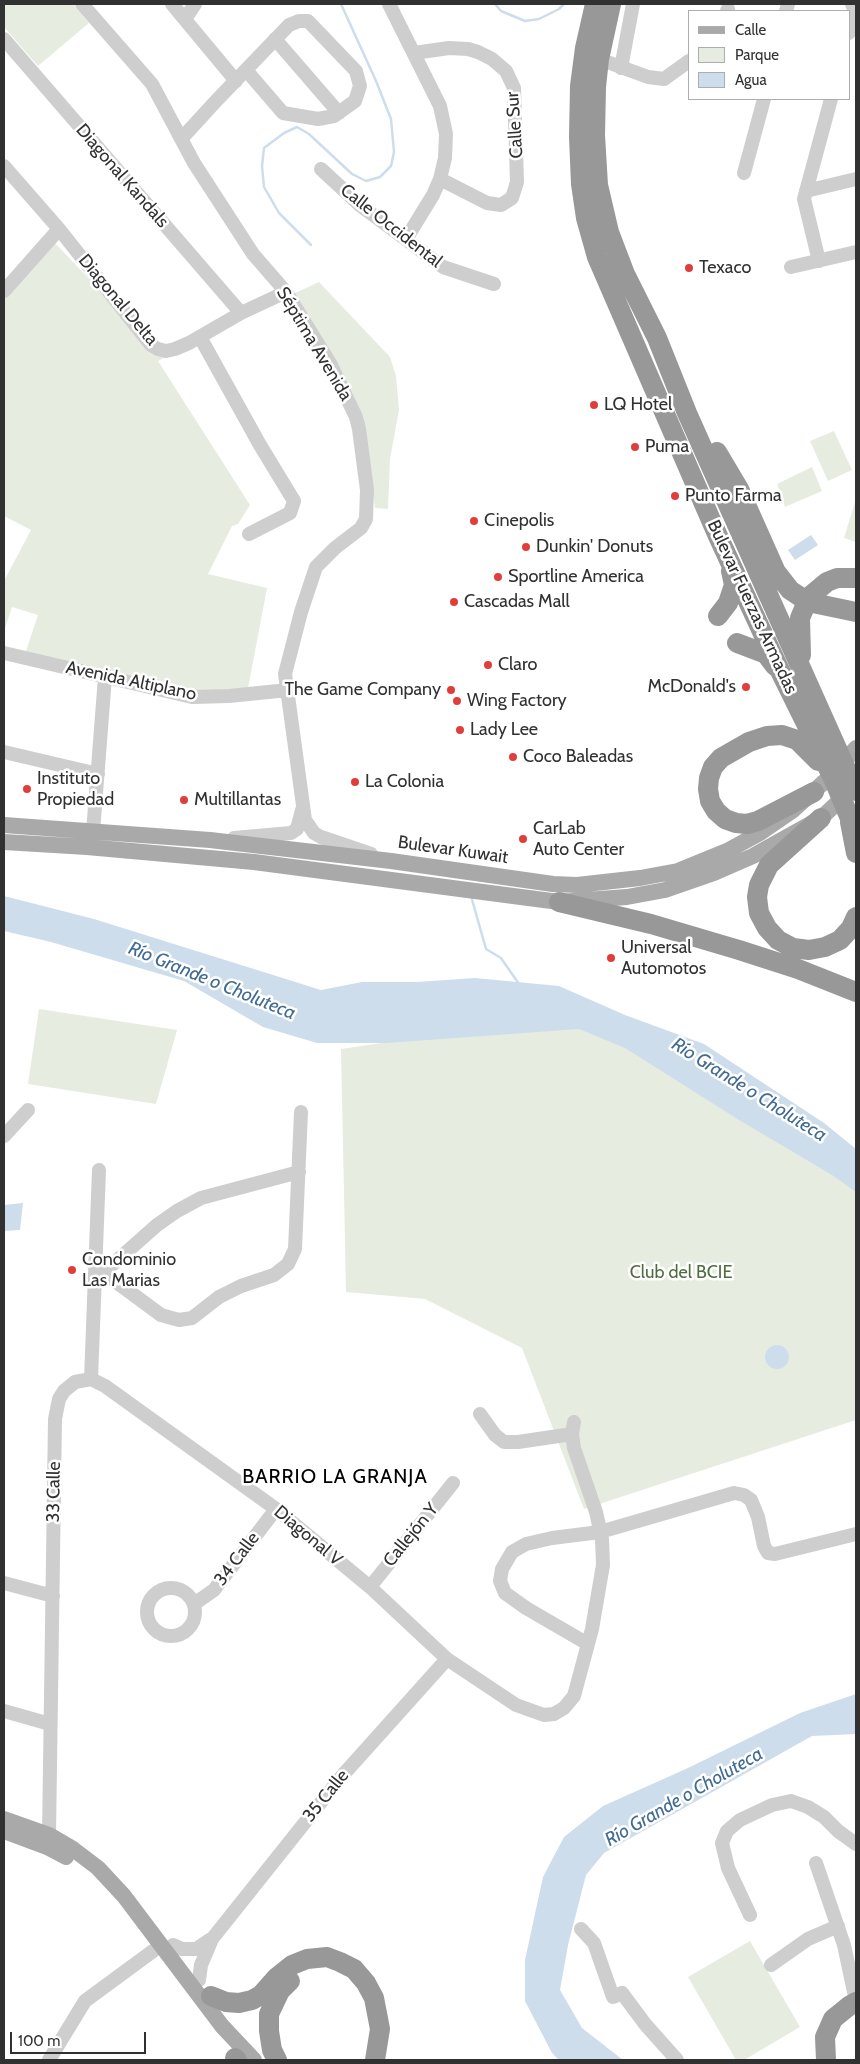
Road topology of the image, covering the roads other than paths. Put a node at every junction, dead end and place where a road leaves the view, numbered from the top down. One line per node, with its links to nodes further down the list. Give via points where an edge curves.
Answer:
1 (82, 4): 23 (street, Séptima Avenida, via 152,84)
2 (172, 4): 10 (street)
3 (195, 4): 10 (street)
4 (389, 4): 14 (street)
5 (595, 4): 42 (highway, Bulevar Fuerzas Armadas, via 580,86 581,184 586,218 598,257)
6 (611, 4): 15 (highway, Bulevar Fuerzas Armadas)
7 (617, 4): 9 (street)
8 (852, 4): 11 (street, via 855,11)
9 (633, 5): 17 (street)
10 (185, 19): 19 (street)
11 (850, 29)
12 (4, 39): 38 (street, Diagonal Kandals)
13 (275, 40): 18 (street); 22 (street); 22 (street, via 289,25 299,20 308,21 356,71 360,86 355,101)
14 (414, 53): 27 (street, via 444,120 447,146); 27 (street, Calle Sur, via 449,48 478,52 506,71 514,88 517,182 512,198 501,205 487,203)
15 (599, 59): 17 (street); 40 (highway, Bulevar Fuerzas Armadas, via 594,135 598,185 609,232)
16 (688, 61): 17 (street, via 664,79)
17 (622, 68)
18 (246, 70): 19 (street); 22 (street, via 283,113 318,119)
19 (236, 80): 23 (street)
20 (764, 100): 26 (street)
21 (831, 100): 29 (street)
22 (338, 113)
23 (182, 138): 37 (street, Séptima Avenida, via 194,163 253,254)
24 (4, 166): 30 (street, Diagonal Delta)
25 (321, 169): 31 (street, Calle Occidental, via 361,206)
26 (744, 173)
27 (440, 179): 31 (street)
28 (856, 179): 29 (street)
29 (806, 191): 33 (street, via 804,199)
30 (59, 229): 36 (street); 39 (street, Diagonal Delta, via 151,345 158,349 175,349)
31 (406, 239): 35 (street, Calle Occidental, via 443,267)
32 (856, 252): 33 (street)
33 (818, 261): 34 (street)
34 (791, 267)
35 (494, 284)
36 (4, 291)
37 (286, 292): 38 (street, Diagonal Delta); 51 (street, Séptima Avenida, via 330,365 356,417 367,490 366,518 361,528 323,560 311,579 285,666)
38 (241, 313): 39 (street, Diagonal Delta)
39 (200, 337): 41 (street, via 294,501 290,513)
40 (688, 413): 44 (highway, via 708,434 745,504 773,567 790,590 808,602); 48 (highway, Bulevar Fuerzas Armadas)
41 (249, 534)
42 (717, 534): 45 (highway, via 734,585); 49 (highway, Bulevar Fuerzas Armadas)
43 (856, 578): 48 (highway, via 837,578 827,582 809,597 800,618)
44 (856, 612)
45 (718, 616)
46 (737, 643): 49 (highway, via 766,654)
47 (4, 653): 50 (street, Avenida Altiplano)
48 (803, 667): 57 (highway, Bulevar Fuerzas Armadas)
49 (782, 675): 58 (highway, Bulevar Fuerzas Armadas)
50 (105, 678): 51 (street, Avenida Altiplano, via 192,697); 55 (street)
51 (288, 690): 59 (street)
52 (856, 748): 58 (main road, Bulevar Kuwait)
53 (4, 752): 55 (street)
54 (856, 758): 58 (main road)
55 (98, 774): 62 (street)
56 (856, 785): 58 (main road, Bulevar Kuwait)
57 (856, 791)
58 (821, 799): 58 (highway, via 758,821 736,823 720,815 710,801 709,778 721,758 748,742 774,734 797,740); 61 (highway, Bulevar Fuerzas Armadas); 66 (main road, Bulevar Kuwait, via 792,811 727,851 678,870 640,878 577,885); 67 (main road, Bulevar Kuwait, via 753,856 714,873 665,890 627,897); 68 (highway, via 769,864 759,886 760,913 778,940 793,948 809,950 840,940)
59 (302, 810): 63 (street, via 298,829 291,833); 66 (street, via 310,828 321,837)
60 (4, 825): 62 (main road, Bulevar Kuwait)
61 (853, 825): 65 (highway, Bulevar Fuerzas Armadas)
62 (93, 832): 63 (main road, Bulevar Kuwait)
63 (210, 840): 66 (main road, Bulevar Kuwait)
64 (4, 842): 67 (main road, Bulevar Kuwait, via 254,862)
65 (856, 853)
66 (391, 861)
67 (559, 902): 69 (highway, via 739,950)
68 (856, 917)
69 (856, 992)
70 (28, 1110): 72 (street)
71 (301, 1112): 74 (street)
72 (4, 1136)
73 (99, 1170): 75 (street)
74 (299, 1172): 75 (street, via 201,1198 157,1225); 75 (street, via 295,1249 288,1264 274,1275 241,1286 219,1298 192,1318 179,1320 161,1315)
75 (100, 1270): 76 (street)
76 (91, 1379): 79 (street, Diagonal V); 84 (street, 33 Calle, via 69,1386 56,1409)
77 (480, 1414): 80 (street, Diagonal V, via 504,1442 518,1442 573,1428 574,1448)
78 (453, 1483): 83 (street, Callejón Y)
79 (276, 1509): 83 (street, Diagonal V); 85 (street, 34 Calle, via 214,1590)
80 (600, 1532): 81 (street, via 734,1493 751,1500 768,1553); 86 (street, Diagonal V, via 603,1565); 86 (street, via 526,1544 512,1552 502,1569 500,1581 505,1593)
81 (856, 1534)
82 (4, 1583): 84 (street)
83 (370, 1587): 87 (street, Diagonal V)
84 (53, 1596): 89 (street, 33 Calle)
85 (194, 1604)
86 (588, 1644): 87 (street, Diagonal V, via 574,1696 554,1714 544,1715 516,1706)
87 (448, 1659): 99 (street, 35 Calle, via 342,1776)
88 (4, 1711): 89 (street)
89 (50, 1724): 92 (street, 33 Calle)
90 (4, 1818): 92 (main road)
91 (4, 1831): 101 (main road, via 47,1847 92,1876)
92 (49, 1835): 98 (main road, via 98,1868)
93 (856, 1844): 95 (street, via 824,1817 791,1801 772,1805 740,1820 727,1831 722,1843 728,1868)
94 (816, 1863): 96 (street)
95 (750, 1916)
96 (838, 1926): 102 (street, via 808,1939); 103 (street)
97 (581, 1929): 115 (street, via 594,1943 613,1997 622,1992)
98 (150, 1930): 100 (main road); 110 (main road, via 222,2026)
99 (212, 1939): 100 (street, 35 Calle, via 196,1949); 104 (street, 35 Calle, via 201,1965)
100 (173, 1945): 104 (main road)
101 (153, 1951): 109 (street, via 85,2002 76,2012); 110 (main road, via 212,2031)
102 (771, 1965)
103 (853, 1974): 107 (street)
104 (199, 1980): 105 (main road)
105 (211, 1996): 106 (highway, via 226,2002); 111 (main road, via 239,2030)
106 (252, 2000): 108 (highway, via 262,2012); 114 (highway, via 292,1965 307,1959 327,1957 340,1962 354,1969 374,1998 380,2029)
107 (856, 2002): 116 (highway, via 833,2019 825,2037)
108 (269, 2014): 112 (highway, via 272,2050); 113 (highway, via 280,1991 296,1975 317,1968 336,1969 349,1977 369,2014 371,2036)
109 (50, 2060)
110 (241, 2060)
111 (272, 2060)
112 (277, 2060)
113 (367, 2060)
114 (375, 2060)
115 (677, 2060)
116 (826, 2060)

